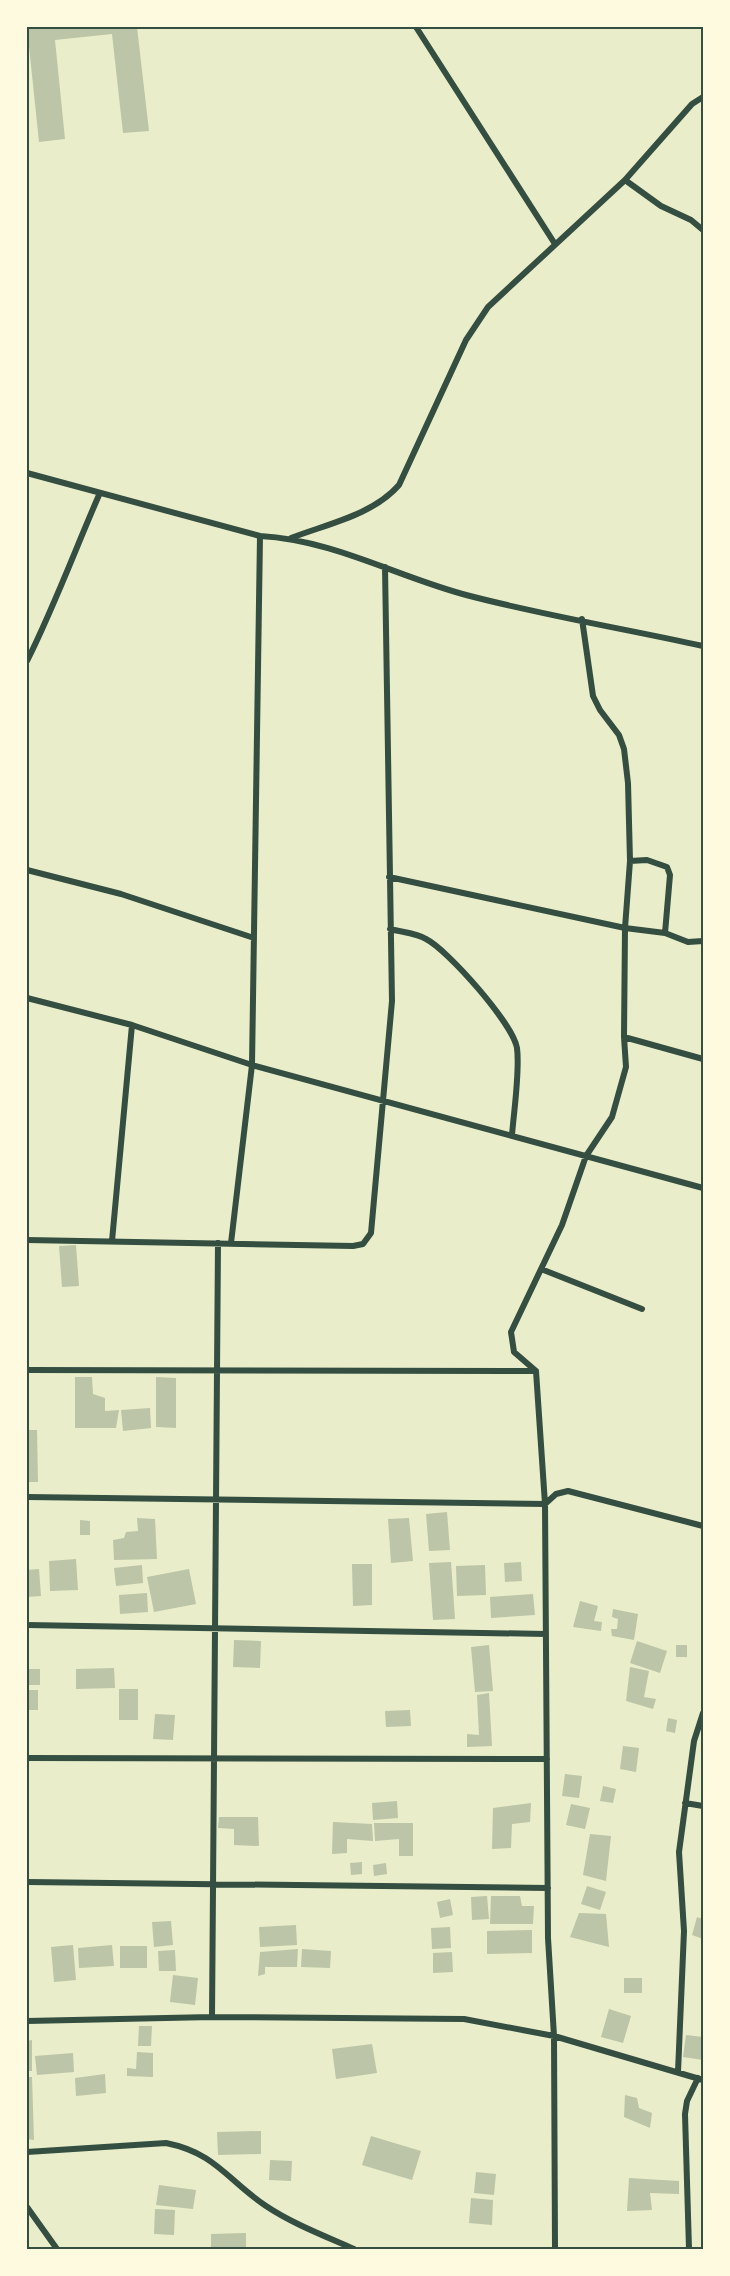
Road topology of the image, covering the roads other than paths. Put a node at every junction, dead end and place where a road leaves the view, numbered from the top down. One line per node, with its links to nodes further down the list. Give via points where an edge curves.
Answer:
1 (416, 27): 5 (street)
2 (703, 97): 3 (street, via 692,104)
3 (626, 180): 4 (street); 5 (street)
4 (703, 230)
5 (555, 244): 9 (street, via 488,307 466,340 399,485 373,507)
6 (27, 473): 7 (street)
7 (99, 495): 8 (street); 13 (street, via 50,616)
8 (260, 536): 9 (street); 20 (street)
9 (291, 538): 10 (street, via 347,552)
10 (385, 567): 11 (street, via 470,596); 16 (street)
11 (582, 619): 12 (street); 14 (street, via 593,696 624,749)
12 (703, 646)
13 (27, 661)
14 (630, 861): 17 (street); 19 (street, via 647,860 667,867 670,875)
15 (27, 870): 20 (street, via 121,894)
16 (390, 877): 17 (street); 18 (street)
17 (625, 928): 19 (street); 24 (street)
18 (390, 929): 27 (street, via 392,1001); 28 (street, via 426,938 455,964 505,1021 517,1048)
19 (665, 933): 21 (street, via 688,942)
20 (255, 938): 26 (street)
21 (703, 941)
22 (27, 998): 23 (street)
23 (132, 1026): 26 (street); 32 (street)
24 (624, 1037): 25 (street); 29 (street, via 626,1067 612,1117)
25 (703, 1059)
26 (252, 1065): 27 (street); 34 (street)
27 (382, 1101): 28 (street); 34 (street, via 368,1239 353,1246)
28 (512, 1135): 29 (street)
29 (586, 1156): 30 (street); 35 (street, via 562,1225)
30 (703, 1188)
31 (27, 1240): 32 (street)
32 (112, 1241): 33 (street)
33 (218, 1243): 34 (street); 39 (street)
34 (231, 1243)
35 (541, 1269): 36 (street); 38 (street, via 511,1332 514,1352)
36 (642, 1309)
37 (27, 1370): 39 (street)
38 (536, 1371): 39 (street); 42 (street)
39 (216, 1372): 41 (street)
40 (27, 1497): 41 (street)
41 (214, 1499): 42 (street); 45 (street)
42 (545, 1504): 43 (street, via 556,1494 568,1491); 46 (street)
43 (703, 1526)
44 (27, 1625): 45 (street)
45 (214, 1628): 46 (street); 49 (street)
46 (546, 1634): 50 (street)
47 (703, 1713): 51 (street, via 694,1741)
48 (27, 1758): 49 (street)
49 (213, 1759): 50 (street); 54 (street)
50 (547, 1759): 55 (street)
51 (685, 1803): 52 (street); 59 (street, via 679,1852 684,1931)
52 (703, 1806)
53 (27, 1882): 54 (street)
54 (213, 1886): 55 (street); 56 (street)
55 (548, 1888): 58 (street)
56 (212, 2017): 57 (street); 58 (street, via 464,2019)
57 (27, 2020)
58 (554, 2036): 59 (street); 65 (street)
59 (678, 2072): 60 (street)
60 (700, 2079): 66 (street, via 685,2114)
61 (27, 2152): 64 (street, via 181,2146 201,2153 266,2206)
62 (27, 2207): 63 (street)
63 (57, 2249)
64 (354, 2249)
65 (555, 2249)
66 (689, 2249)

